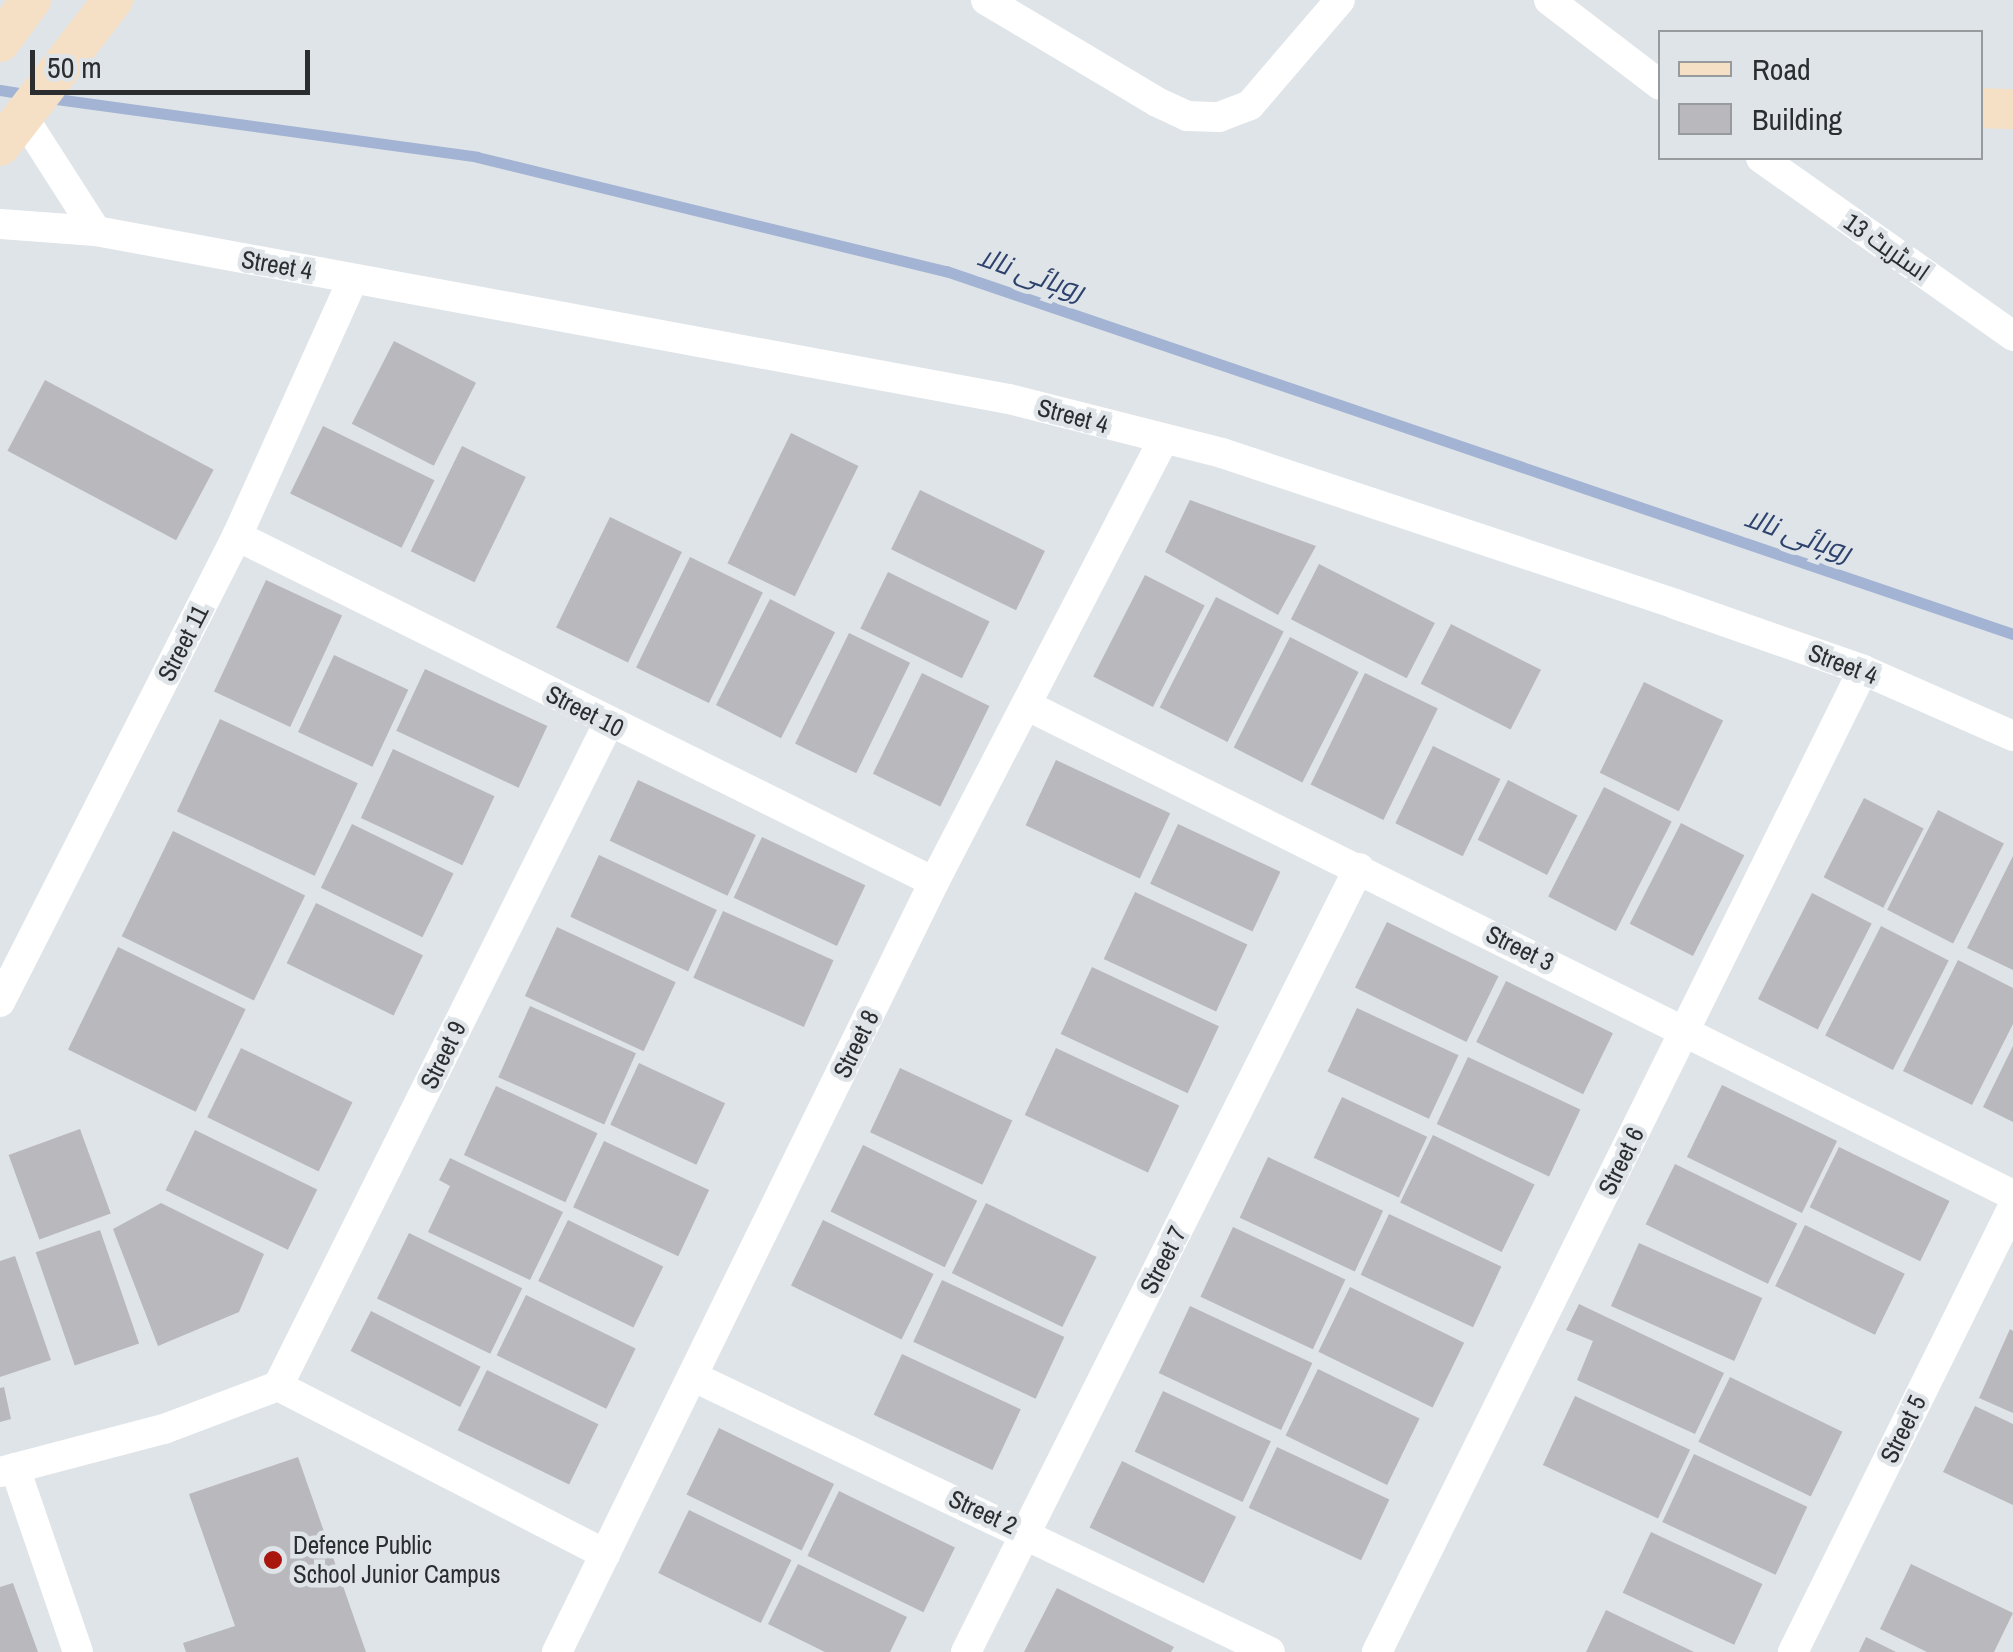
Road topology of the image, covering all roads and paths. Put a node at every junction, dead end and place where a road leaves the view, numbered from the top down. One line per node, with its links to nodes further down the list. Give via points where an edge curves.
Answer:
1 (31, 0): 6 (main road)
2 (114, 0): 10 (main road)
3 (986, 0): 4 (street, via 1157,102 1187,116 1219,117 1250,105)
4 (1340, 0)
5 (1549, 0): 7 (street)
6 (0, 42)
7 (1658, 83)
8 (1983, 108): 9 (main road)
9 (2013, 109)
10 (19, 126): 13 (street)
11 (1764, 160): 15 (street, اسٹریٹ 13)
12 (0, 224): 13 (street, Street 4)
13 (96, 231): 14 (street, Street 4)
14 (353, 278): 16 (street, Street 4, via 1009,398); 17 (street, Street 11)
15 (2013, 336)
16 (1163, 440): 18 (street, Street 4, via 1222,453); 19 (street, Street 8)
17 (238, 536): 20 (street, Street 10); 24 (street, Street 11)
18 (1864, 670): 21 (street, Street 4); 25 (street, Street 6)
19 (1026, 705): 22 (street, Street 3); 23 (street, Street 8)
20 (608, 724): 23 (street, Street 10); 29 (street, Street 9)
21 (2013, 736)
22 (1359, 868): 25 (street, Street 3); 31 (street, Street 7)
23 (934, 882): 28 (street, Street 8)
24 (0, 1002)
25 (1685, 1030): 26 (street, Street 3); 37 (street, Street 6)
26 (2013, 1195)
27 (2013, 1206): 38 (street, Street 5)
28 (694, 1378): 31 (street, Street 2); 32 (street, Street 8)
29 (278, 1386): 30 (street, via 164,1430); 32 (street)
30 (7, 1470): 33 (street)
31 (1026, 1532): 35 (street, Street 7); 36 (street, Street 2)
32 (605, 1554): 34 (street, Street 8)
33 (78, 1652)
34 (557, 1652)
35 (966, 1652)
36 (1270, 1652)
37 (1378, 1652)
38 (1793, 1652)

